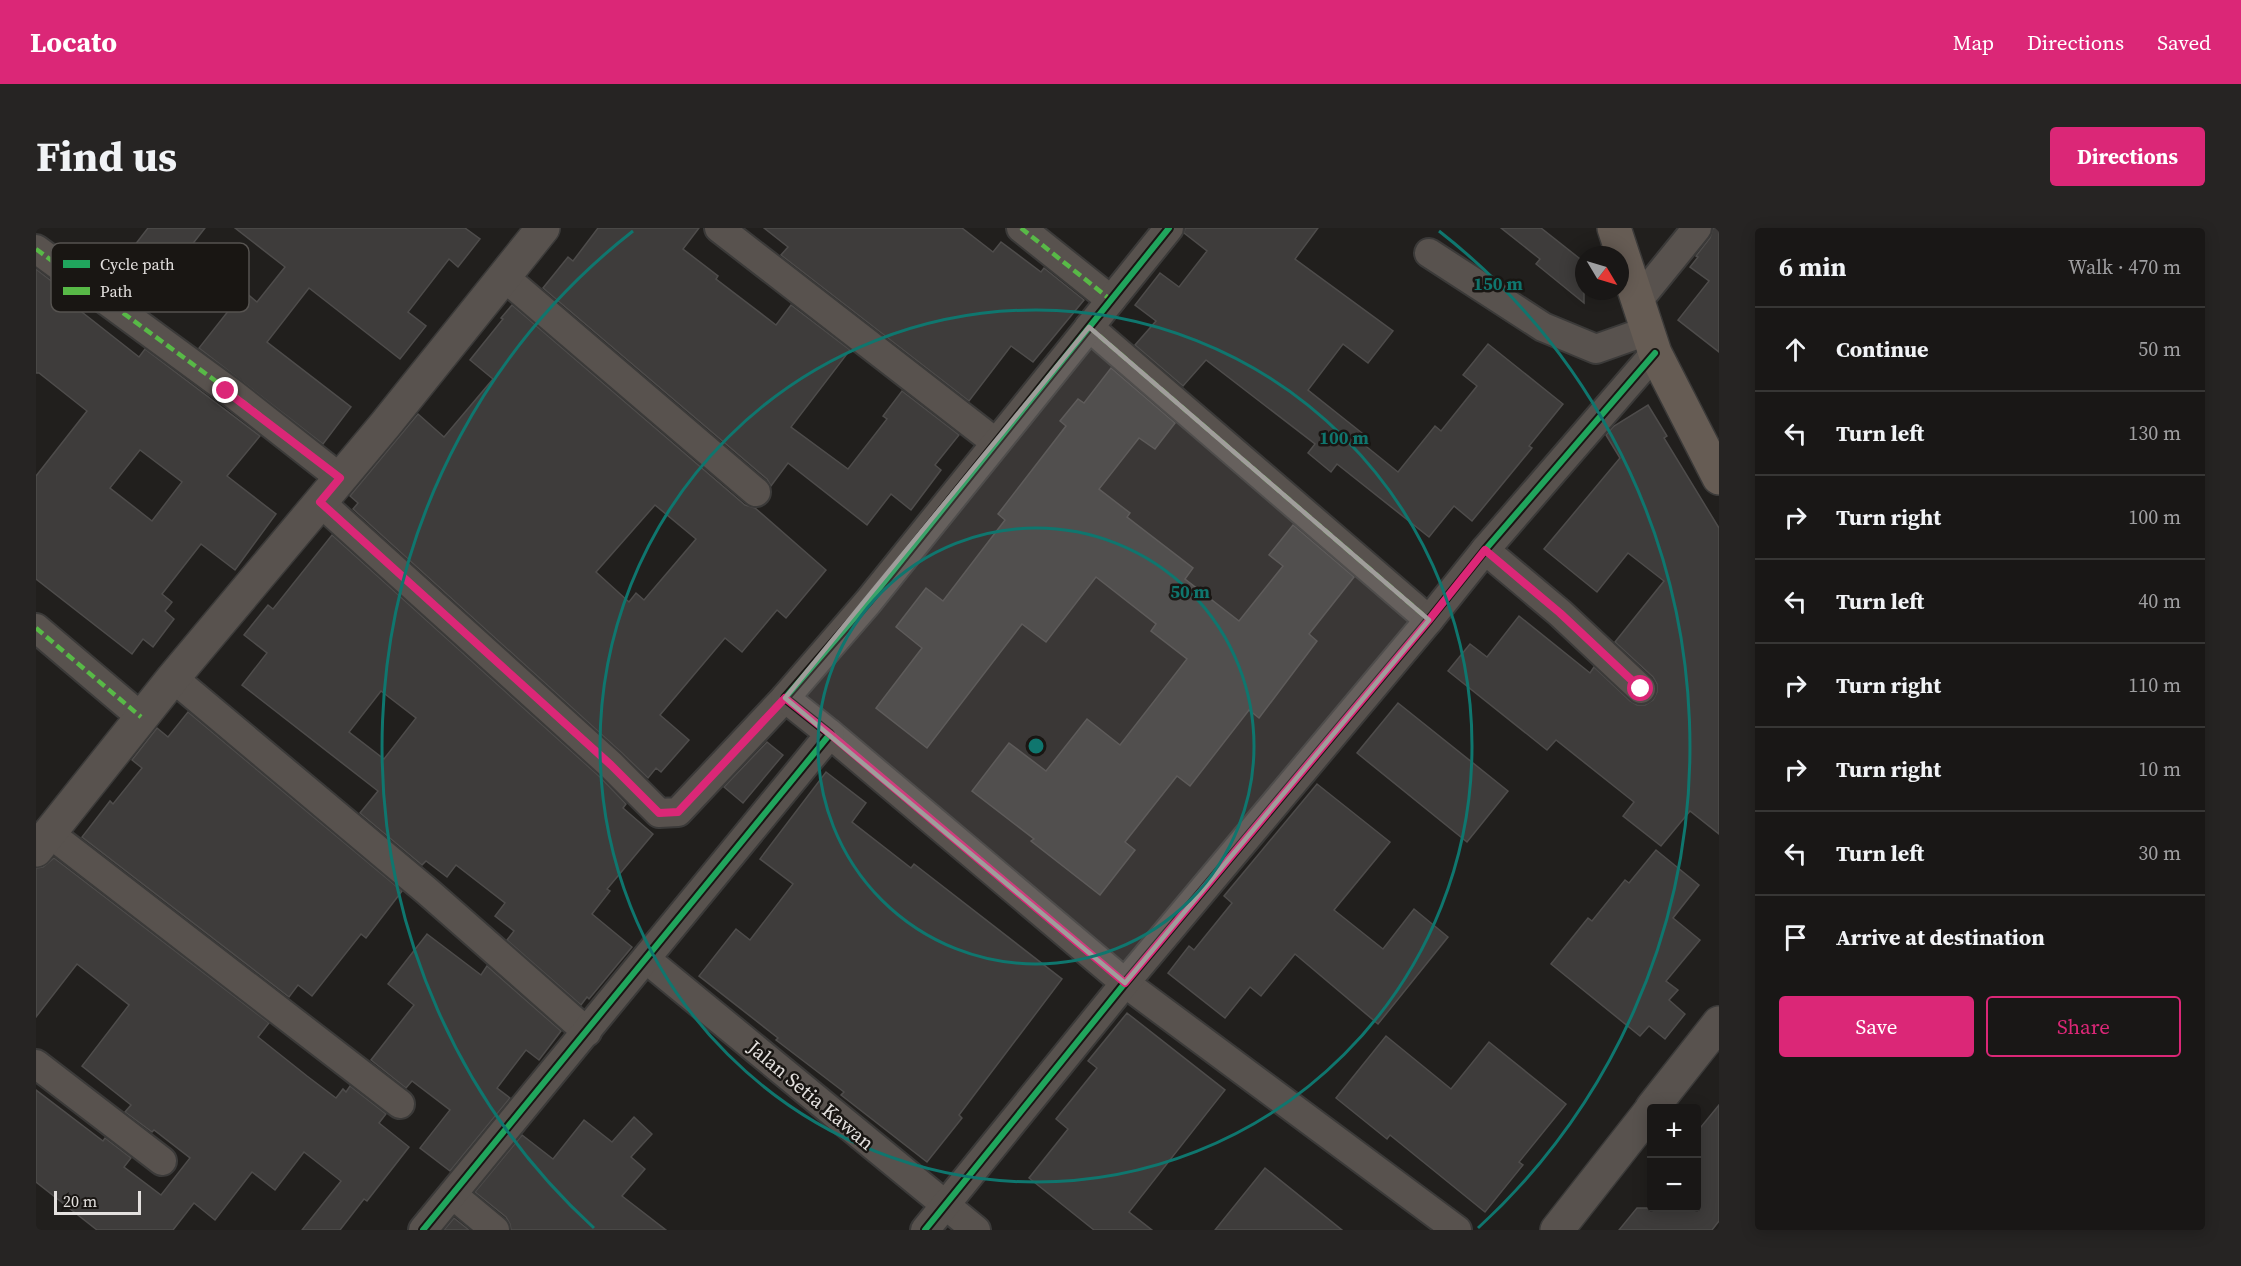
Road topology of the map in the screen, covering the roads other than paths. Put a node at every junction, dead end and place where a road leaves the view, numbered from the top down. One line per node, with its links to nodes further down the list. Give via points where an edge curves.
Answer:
1 (543, 228): 10 (street)
2 (718, 228): 15 (street)
3 (1021, 228): 11 (street)
4 (1169, 228): 11 (street)
5 (1614, 228): 14 (main road)
6 (1697, 228): 14 (street)
7 (36, 249): 9 (street)
8 (1429, 253): 14 (street, via 1543,327 1596,349)
9 (51, 260)
10 (503, 276): 17 (street); 18 (street)
11 (1111, 300): 13 (street)
12 (122, 312): 17 (street, via 232,393)
13 (1089, 327): 15 (street); 20 (street)
14 (1646, 329): 16 (main road); 19 (street)
15 (995, 442): 24 (street, via 868,602)
16 (1719, 478)
17 (330, 490): 22 (street); 24 (street, via 659,813 678,812)
18 (756, 492)
19 (1485, 550): 20 (street); 23 (street)
20 (1429, 620): 29 (street)
21 (36, 628): 25 (street)
22 (173, 678): 25 (street); 31 (street, via 427,891)
23 (1641, 689)
24 (785, 698): 26 (street)
25 (141, 717): 27 (street)
26 (830, 734): 28 (street); 29 (street)
27 (42, 842): 33 (street)
28 (646, 959): 31 (street); 38 (street, Jalan Setia Kawan)
29 (1125, 983): 38 (street); 43 (street)
30 (1719, 1023): 34 (street)
31 (587, 1032): 37 (street)
32 (36, 1064): 36 (street)
33 (400, 1104)
34 (1656, 1104)
35 (1647, 1115): 44 (street)
36 (162, 1161)
37 (453, 1195): 39 (street); 40 (street)
38 (945, 1206): 41 (street); 42 (street, Jalan Setia Kawan)
39 (423, 1230)
40 (495, 1230)
41 (926, 1230)
42 (976, 1230)
43 (1457, 1230)
44 (1557, 1230)

